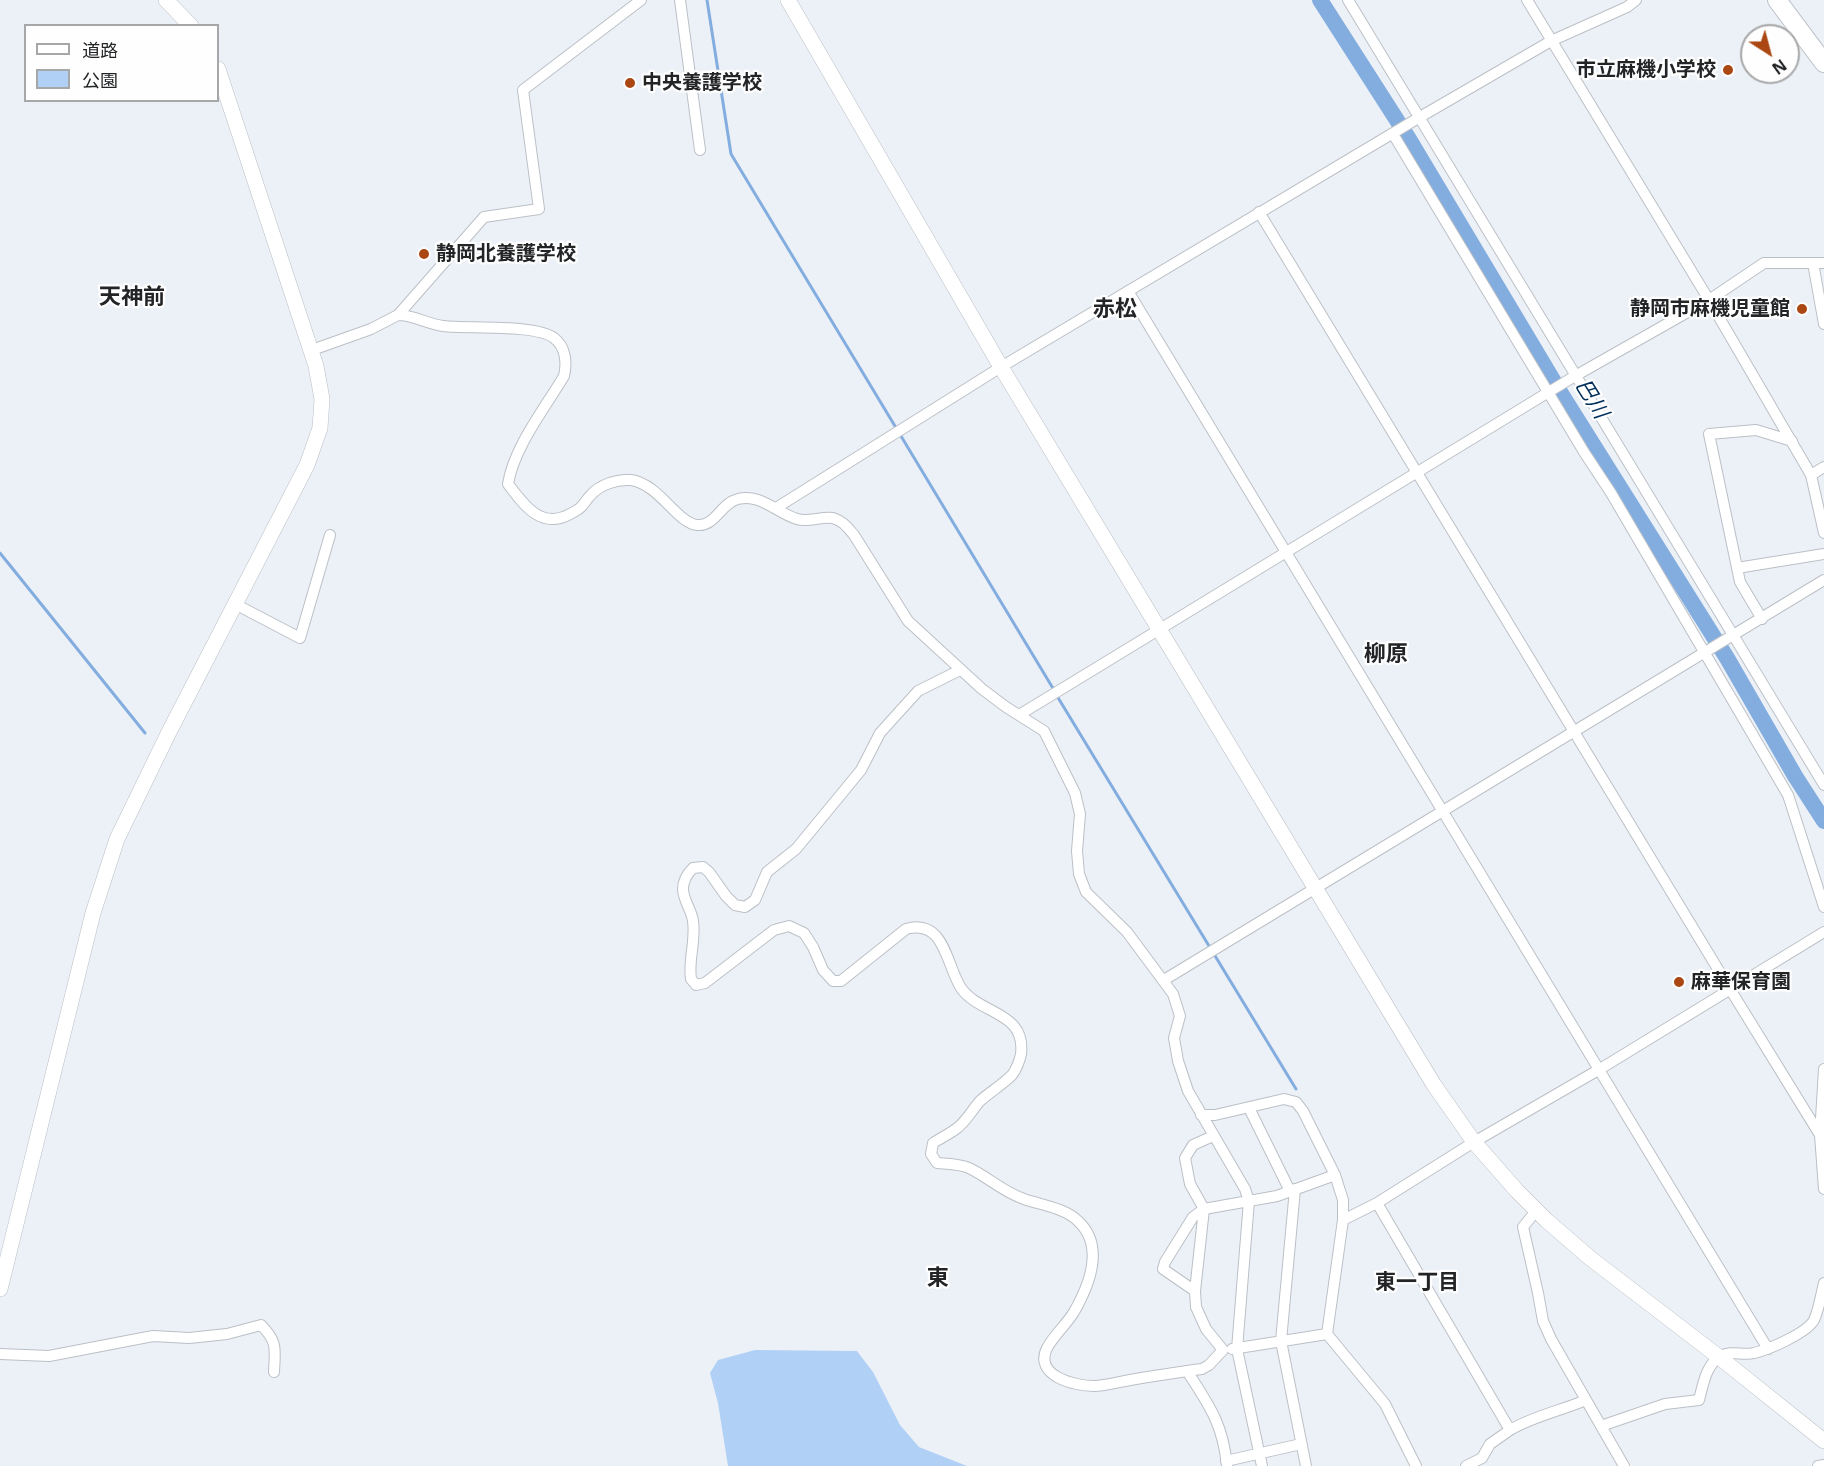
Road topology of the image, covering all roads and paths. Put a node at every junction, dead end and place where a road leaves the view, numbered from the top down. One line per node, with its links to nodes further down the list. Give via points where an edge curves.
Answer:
1 (166, 0): 9 (street)
2 (641, 0): 20 (street, via 522,90 540,209 484,217)
3 (681, 0): 15 (street)
4 (788, 0): 23 (street)
5 (1348, 0): 13 (street)
6 (1527, 0): 10 (street)
7 (1636, 0): 10 (street)
8 (1777, 0): 11 (main road)
9 (189, 24)
10 (1551, 40): 13 (street); 19 (street)
11 (1823, 60)
12 (219, 72): 22 (street)
13 (1420, 117): 14 (street); 24 (street)
14 (1393, 134): 16 (street); 25 (street)
15 (700, 150)
16 (1259, 212): 18 (street); 28 (street)
17 (1818, 263): 19 (street, via 1764,263); 21 (street)
18 (1128, 291): 23 (street); 33 (street)
19 (1709, 300): 24 (street); 26 (street)
20 (398, 315): 22 (street); 30 (street, via 441,326 539,332 556,339 566,365 564,376 511,469 508,484 524,506 538,515 549,520 562,518 580,508 591,494 609,482 630,480 646,484 688,523 709,523 728,502 738,499 750,498)
21 (1824, 324)
22 (312, 350): 37 (street, via 322,399 320,428 307,465)
23 (1001, 367): 30 (street); 39 (street)
24 (1575, 376): 25 (street); 40 (street)
25 (1549, 393): 28 (street); 41 (street)
26 (1792, 441): 29 (street); 35 (street, via 1756,430 1709,434)
27 (1824, 467): 29 (street)
28 (1418, 472): 33 (street); 44 (street)
29 (1811, 475): 31 (street)
30 (776, 507): 42 (street, via 797,520 831,518 844,523 908,621)
31 (1824, 533)
32 (330, 535): 37 (street, via 300,638)
33 (1287, 551): 39 (street); 46 (street)
34 (1824, 554): 35 (street)
35 (1737, 568): 38 (street, via 1740,582)
36 (1824, 580): 38 (street)
37 (235, 604): 68 (street, via 130,810 109,860)
38 (1762, 619): 40 (street)
39 (1158, 630): 43 (street); 47 (street)
40 (1734, 635): 41 (street); 45 (street)
41 (1707, 652): 44 (street); 48 (street, via 1795,810)
42 (960, 670): 43 (street); 77 (street, via 918,691 880,733 861,770 796,849 767,872 755,900 740,907 703,867 688,873 683,892 693,920 691,979 696,985 705,983 774,930 789,926 804,933 822,970 832,981 841,981 906,929 925,927 947,953 961,987 972,999 1010,1021 1020,1035 1021,1055 1014,1073 980,1102 958,1128 933,1143 931,1154 937,1163 967,1167 996,1186 1077,1219 1093,1243 1089,1280 1074,1312 1046,1350 1045,1361 1054,1376 1069,1383 1095,1386)
43 (1018, 714): 50 (street, via 1044,732 1075,793 1080,814 1079,874 1086,892 1127,932)
44 (1575, 731): 46 (street); 51 (street)
45 (1824, 785)
46 (1444, 811): 47 (street); 52 (street)
47 (1316, 888): 50 (street); 58 (street, via 1434,1085)
48 (1824, 907)
49 (1824, 932): 51 (street)
50 (1164, 980): 55 (street, via 1180,1016 1174,1038 1178,1061)
51 (1730, 989): 52 (street); 56 (street, via 1811,1124)
52 (1600, 1069): 58 (street); 73 (street)
53 (1824, 1069): 56 (street)
54 (1249, 1108): 55 (street); 59 (street, via 1284,1099 1296,1102); 61 (street)
55 (1201, 1115): 57 (street)
56 (1822, 1129): 60 (street)
57 (1213, 1136): 62 (street); 64 (street, via 1193,1145 1185,1158 1190,1184)
58 (1474, 1142): 63 (street); 65 (street)
59 (1335, 1175): 61 (street); 66 (street, via 1343,1200)
60 (1824, 1189)
61 (1292, 1190): 62 (street); 71 (street)
62 (1249, 1202): 64 (street); 72 (street)
63 (1377, 1203): 66 (street); 81 (street)
64 (1203, 1209): 69 (street); 69 (street, via 1193,1217 1163,1269)
65 (1536, 1211): 76 (street, via 1590,1258); 79 (street, via 1523,1227 1543,1321)
66 (1343, 1220): 70 (street)
67 (1824, 1283): 73 (street, via 1814,1321)
68 (0, 1289)
69 (1195, 1291): 74 (street, via 1203,1323)
70 (1327, 1334): 71 (street); 89 (street, via 1384,1404)
71 (1281, 1341): 72 (street); 83 (street)
72 (1237, 1349): 74 (street); 84 (street)
73 (1768, 1349): 76 (street)
74 (1223, 1350): 77 (street, via 1209,1365)
75 (0, 1354): 78 (street, via 49,1356 153,1336 199,1337 261,1325 273,1337)
76 (1719, 1357): 80 (street, via 1706,1372 1699,1400 1665,1404); 82 (street)
77 (1187, 1371): 85 (street, via 1215,1415)
78 (274, 1372)
79 (1586, 1400): 80 (street); 81 (street)
80 (1600, 1426): 91 (street)
81 (1510, 1430): 90 (street, via 1490,1444 1482,1458)
82 (1824, 1441)
83 (1301, 1444): 84 (street); 88 (street)
84 (1259, 1454): 85 (street); 87 (street)
85 (1226, 1463)
86 (1824, 1465): 92 (street)
87 (1262, 1466)
88 (1306, 1466)
89 (1416, 1466)
90 (1466, 1466)
91 (1624, 1466)
92 (1818, 1466)

